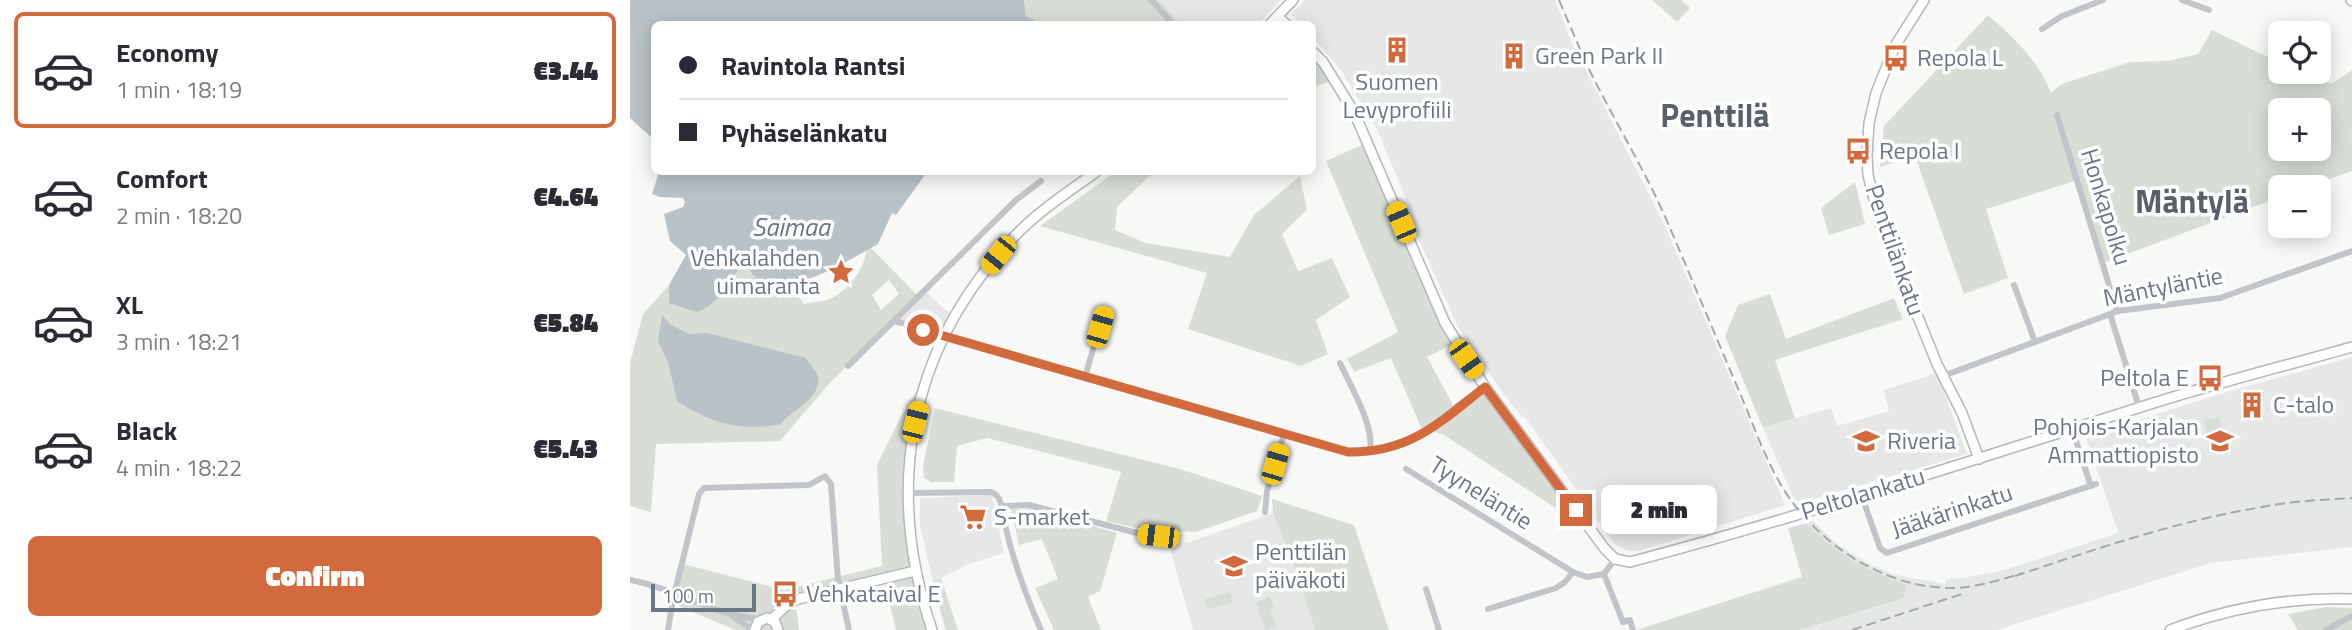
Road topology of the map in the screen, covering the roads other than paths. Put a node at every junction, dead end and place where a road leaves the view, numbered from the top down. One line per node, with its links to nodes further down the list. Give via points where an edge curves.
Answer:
1 (1151, 0): 7 (street)
2 (1293, 0): 8 (street)
3 (1924, 0): 24 (street, Penttilänkatu, via 1895,46 1876,93 1867,156 1880,223)
4 (2103, 0): 9 (street)
5 (2182, 0): 6 (street)
6 (2208, 10)
7 (1170, 21)
8 (1274, 21)
9 (2042, 29)
10 (1316, 55): 26 (street, via 1354,112 1445,323)
11 (2057, 115): 17 (street, Honkapolku)
12 (1092, 175): 19 (street, via 1014,236 967,295)
13 (1041, 181): 18 (street, via 1016,200)
14 (2352, 251): 17 (street, Mäntyläntie, via 2220,298)
15 (2014, 285): 20 (street)
16 (1104, 311): 25 (street)
17 (2113, 313): 20 (street, Mäntyläntie); 27 (street, Honkapolku)
18 (895, 321): 19 (street); 23 (street)
19 (944, 337): 25 (street); 33 (street, via 915,422)
20 (2035, 342): 24 (street, Mäntyläntie)
21 (2352, 347): 27 (street, Peltolankatu)
22 (1340, 363): 30 (street, via 1366,422)
23 (848, 366)
24 (1943, 376): 31 (street, Penttilänkatu)
25 (1085, 377): 29 (street)
26 (1485, 387): 30 (street, via 1415,439); 38 (street)
27 (2139, 407): 28 (street, Peltolankatu)
28 (2072, 429): 31 (street, Peltolankatu); 34 (street, Jääkärinkatu, via 2093,485 1887,553 1880,548)
29 (1284, 434): 30 (street, via 1348,452); 36 (street)
30 (1370, 452)
31 (1979, 459): 34 (street, Peltolankatu)
32 (1406, 469): 40 (street, Tyyneläntie)
33 (908, 493): 35 (street, via 991,492); 39 (street)
34 (1861, 494): 38 (street, Peltolankatu, via 1626,563)
35 (1002, 506): 37 (street, via 1038,506 1137,533); 57 (street, via 1020,577)
36 (1265, 512)
37 (1177, 536)
38 (1615, 559): 41 (street)
39 (915, 571): 43 (street); 56 (street)
40 (1573, 572): 41 (street, via 1587,577); 47 (street, via 1556,588)
41 (1604, 574): 51 (street)
42 (630, 580): 45 (street)
43 (839, 589): 45 (street, via 831,484 825,476 809,485 704,488); 50 (street, via 789,603); 55 (street)
44 (1426, 589): 58 (street)
45 (675, 592): 48 (street); 52 (street)
46 (2352, 599): 61 (street, via 2257,606)
47 (1488, 608)
48 (729, 614): 50 (street); 53 (street)
49 (2352, 616): 62 (street)
50 (767, 619): 53 (street, via 758,622); 54 (street)
51 (1623, 622): 59 (street); 60 (street, via 1630,620)
52 (668, 630)
53 (754, 630)
54 (778, 630)
55 (849, 630)
56 (932, 630)
57 (1041, 630)
58 (1439, 630)
59 (1618, 630)
60 (1633, 630)
61 (2170, 630)
62 (2326, 630)

